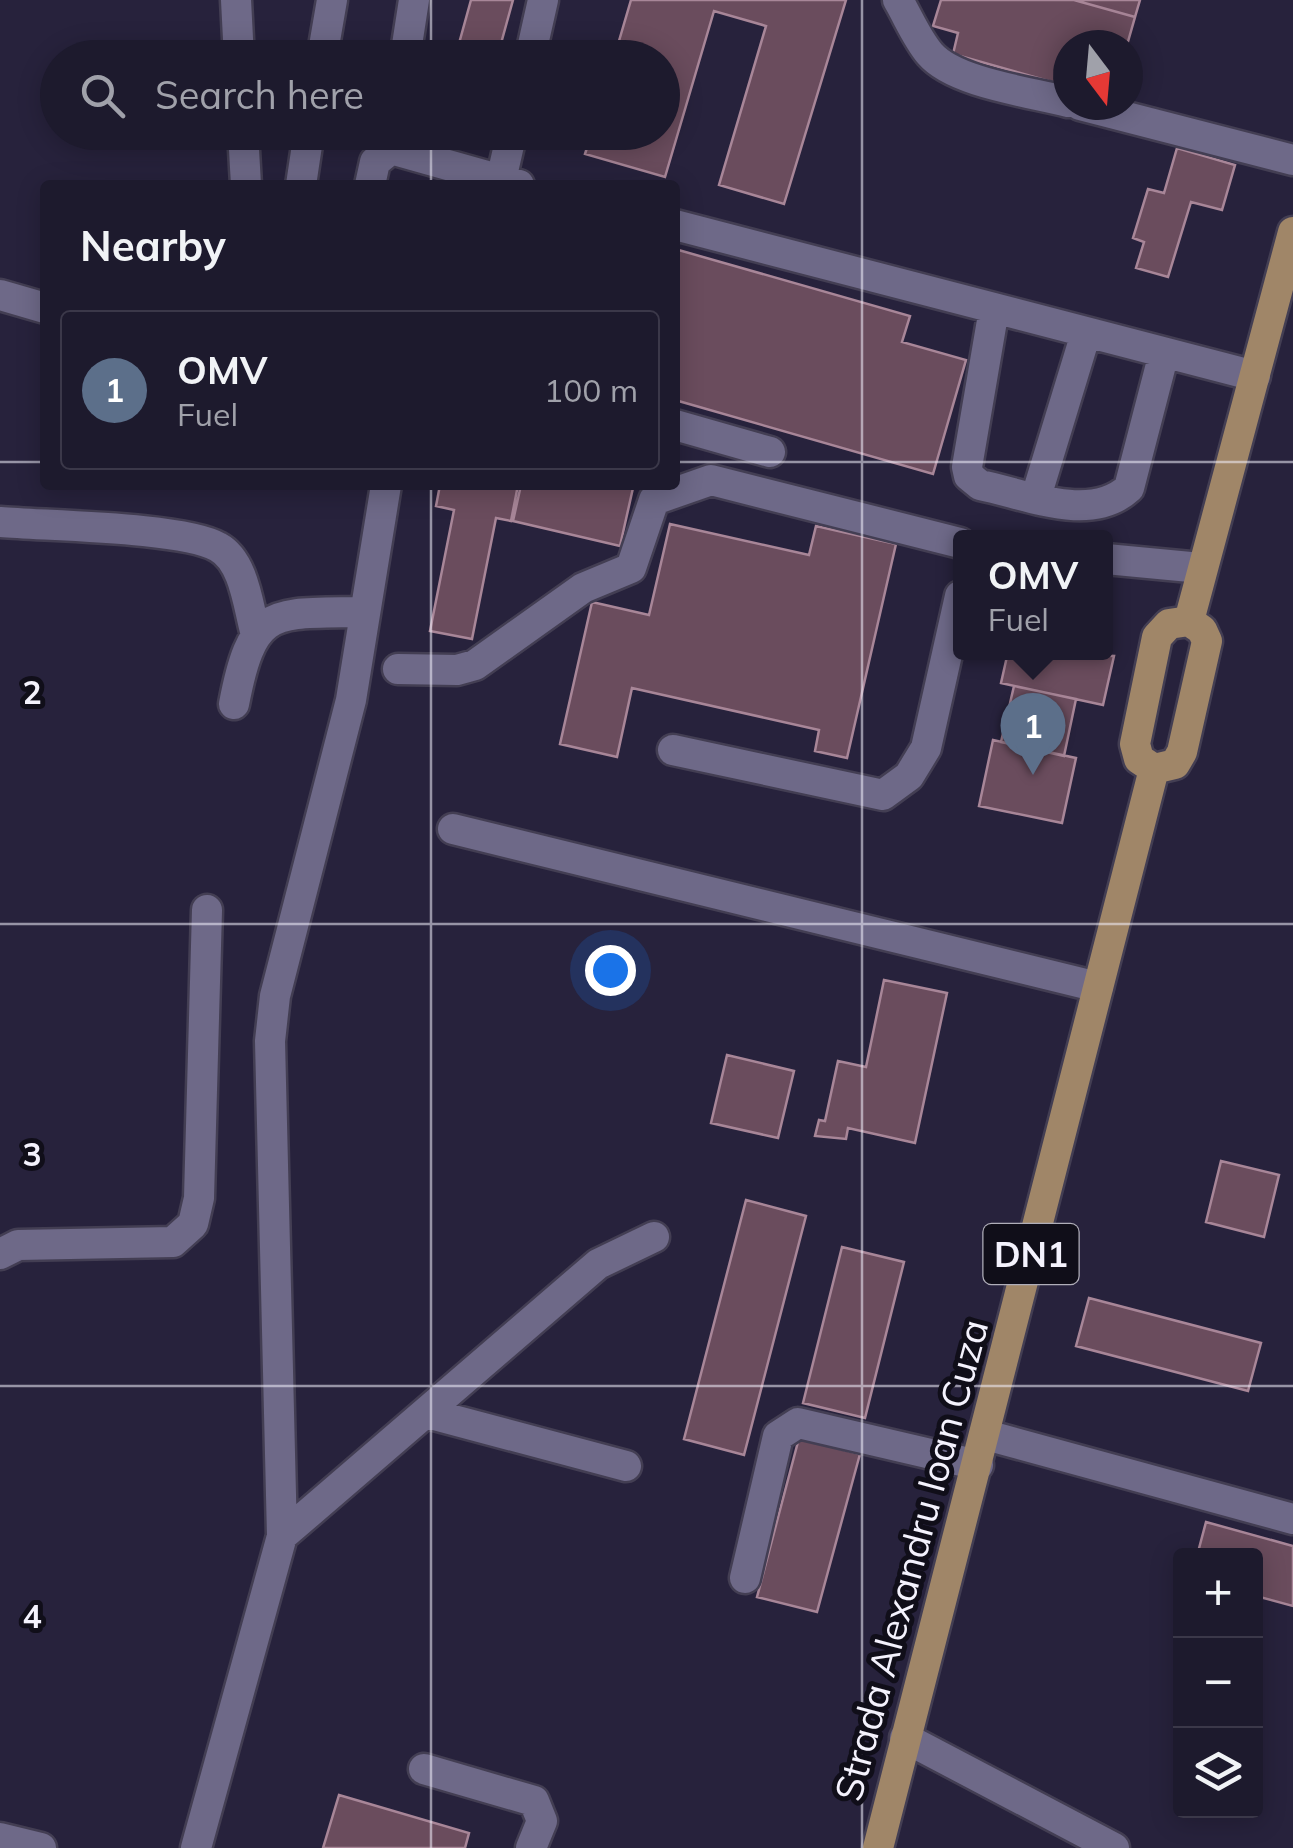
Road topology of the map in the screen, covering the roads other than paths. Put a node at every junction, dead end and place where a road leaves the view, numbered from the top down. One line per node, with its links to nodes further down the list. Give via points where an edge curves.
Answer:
1 (236, 0): 6 (street)
2 (332, 0): 7 (street)
3 (414, 0): 8 (street)
4 (543, 0): 9 (street)
5 (898, 0): 10 (street, via 942,65)
6 (238, 40)
7 (325, 40)
8 (408, 40)
9 (534, 40)
10 (1053, 98)
11 (1138, 120): 17 (street)
12 (244, 150): 18 (street)
13 (306, 150): 19 (street)
14 (384, 150): 20 (street)
15 (419, 150): 21 (street)
16 (510, 150): 22 (street)
17 (1293, 160)
18 (246, 180)
19 (302, 180)
20 (371, 180)
21 (499, 180)
22 (507, 180)
23 (680, 226): 27 (street)
24 (1293, 232): 30 (main road)
25 (0, 295): 26 (street)
26 (40, 307)
27 (994, 309): 28 (street); 36 (street, via 968,476 980,485)
28 (1086, 333): 29 (street); 36 (street)
29 (1164, 353): 30 (street); 36 (street, via 1128,488 1100,506)
30 (1255, 376): 40 (main road)
31 (680, 427): 32 (street)
32 (770, 452)
33 (680, 488): 38 (street, via 711,480)
34 (385, 490): 41 (street)
35 (675, 490): 45 (street, via 654,500 630,568 584,588 475,665)
36 (1036, 496)
37 (0, 522): 44 (street, via 177,536 220,547 239,571)
38 (953, 541)
39 (1113, 560): 40 (street)
40 (1201, 568): 42 (main road)
41 (366, 612): 44 (street, via 284,614); 59 (street, via 351,700 275,996 270,1042)
42 (1189, 622): 48 (main road, via 1208,641 1182,752 1174,764); 48 (main road, via 1169,624 1157,638 1135,744 1139,759)
43 (953, 627): 47 (street, via 926,748 909,776 883,795)
44 (255, 631): 46 (street)
45 (398, 669)
46 (234, 704)
47 (673, 750)
48 (1154, 769): 51 (main road, Strada Alexandru Ioan Cuza / DN1)
49 (453, 829): 51 (street)
50 (207, 910): 53 (street, via 200,1198 193,1224 173,1242 18,1244)
51 (1098, 987): 55 (main road, Strada Alexandru Ioan Cuza / DN1)
52 (654, 1237): 54 (street, via 598,1264)
53 (0, 1254)
54 (427, 1414): 56 (street); 59 (street)
55 (986, 1435): 57 (main road, Strada Alexandru Ioan Cuza / DN1); 58 (street)
56 (626, 1466)
57 (978, 1466): 60 (street, via 798,1422 786,1427 778,1436); 61 (main road, Strada Alexandru Ioan Cuza / DN1)
58 (1293, 1519)
59 (282, 1536): 65 (street)
60 (745, 1578)
61 (906, 1738): 67 (main road, Strada Alexandru Ioan Cuza / DN1); 68 (street)
62 (424, 1768): 66 (street, via 534,1800 542,1820)
63 (0, 1838): 64 (street)
64 (41, 1848)
65 (196, 1848)
66 (531, 1848)
67 (878, 1848)
68 (1114, 1848)

